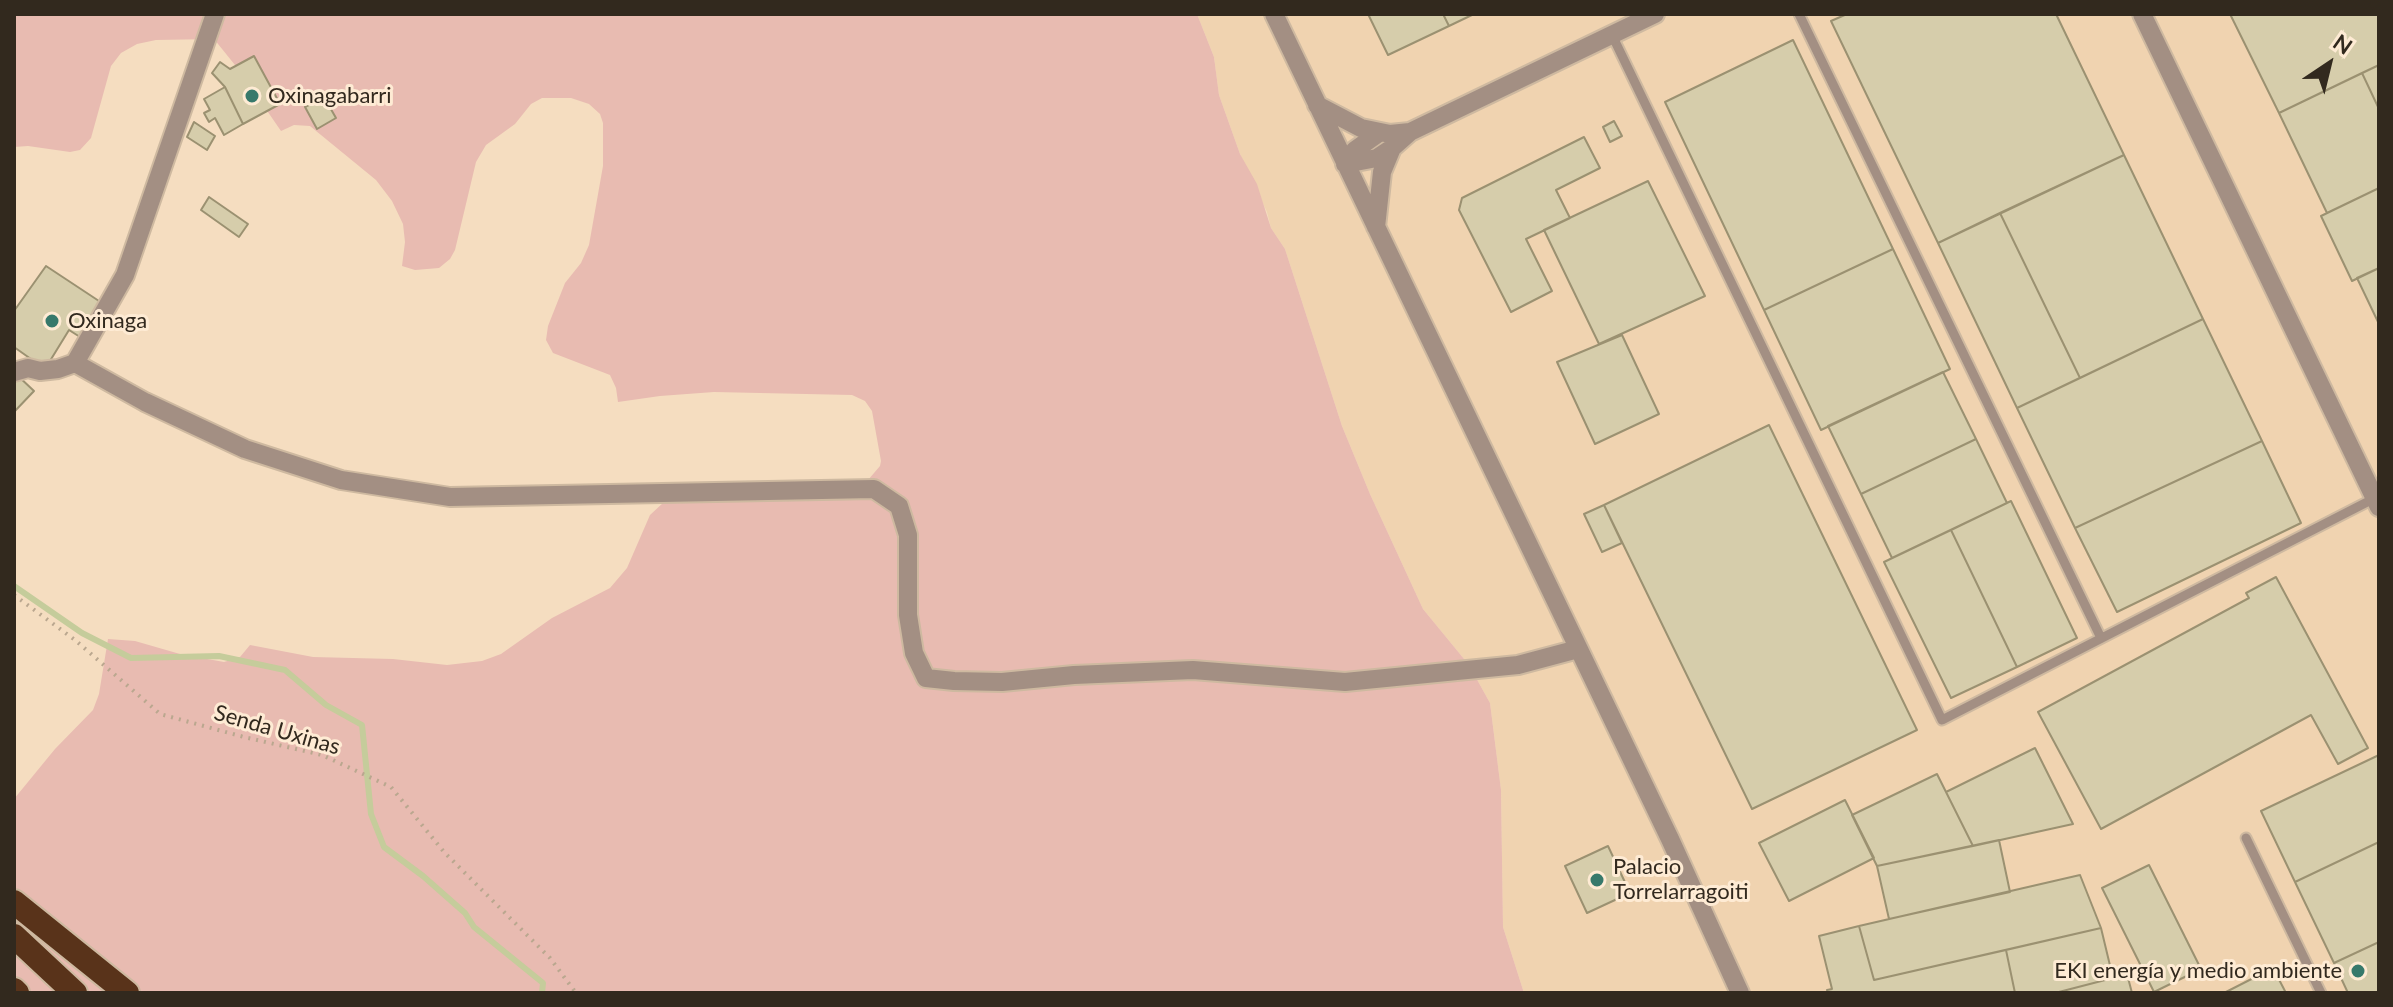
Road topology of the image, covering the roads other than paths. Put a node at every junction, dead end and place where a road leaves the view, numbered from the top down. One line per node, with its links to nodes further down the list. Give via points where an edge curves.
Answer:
1 (215, 14): 13 (street, via 125,275)
2 (1274, 14): 7 (street)
3 (1655, 14): 6 (street)
4 (1799, 14): 16 (lane)
5 (2142, 14): 15 (street)
6 (1612, 35): 8 (street); 16 (lane, via 1942,720)
7 (1317, 105): 9 (street); 11 (street)
8 (1410, 132): 9 (street); 10 (street)
9 (1379, 133): 11 (street)
10 (1392, 148): 11 (street, via 1377,158); 12 (street, via 1382,172)
11 (1345, 164): 12 (street)
12 (1376, 228): 17 (street)
13 (75, 363): 14 (street); 17 (street, via 245,449 341,480 419,493 481,497 874,489 899,506 908,535 908,615 914,653 926,678 1002,682 1193,670 1345,682 1518,665)
14 (14, 372)
15 (2377, 503): 16 (lane)
16 (2101, 638)
17 (1578, 649): 23 (street)
18 (2246, 838): 24 (lane)
19 (14, 902): 22 (highway)
20 (14, 936): 21 (highway)
21 (75, 993)
22 (127, 993)
23 (1740, 993)
24 (2321, 993)

